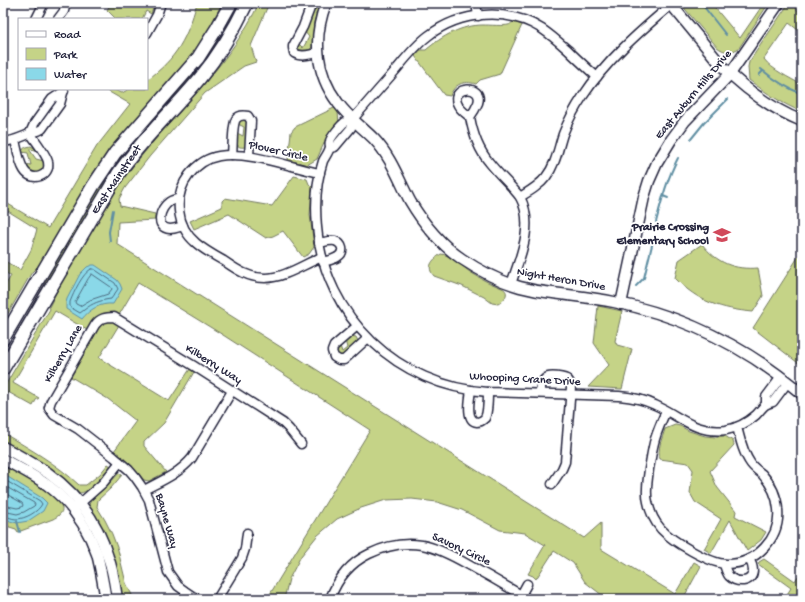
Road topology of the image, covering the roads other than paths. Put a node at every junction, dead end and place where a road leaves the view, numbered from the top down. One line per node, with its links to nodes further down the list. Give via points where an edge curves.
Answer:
1 (44, 3): 12 (street)
2 (66, 3): 13 (street)
3 (161, 3): 14 (street)
4 (231, 3): 38 (main road, East Mainstreet, via 198,58 109,161)
5 (247, 3): 39 (main road, East Mainstreet, via 211,64 118,174)
6 (312, 3): 15 (street, via 293,48 294,53 299,56)
7 (326, 3): 15 (street, Night Heron Drive, via 320,19)
8 (476, 3): 11 (street)
9 (779, 3): 16 (street, East Auburn Hills Drive)
10 (670, 4): 16 (street); 17 (street, via 633,37)
11 (478, 16): 17 (street, Whooping Crane Drive, via 503,15 536,25); 20 (street, Whooping Crane Drive, via 448,24 424,39)
12 (36, 18)
13 (59, 18)
14 (148, 31)
15 (318, 53): 20 (street, Night Heron Drive, via 322,73 331,92)
16 (730, 74): 21 (street, via 769,104); 34 (street, East Auburn Hills Drive, via 678,130 657,163 644,197)
17 (597, 77): 28 (street, via 570,117 550,171 540,183)
18 (62, 90): 22 (street, via 52,99)
19 (470, 117): 28 (street, via 482,153)
20 (353, 119): 27 (street, Whooping Crane Drive, via 351,128 335,147 330,148); 33 (street, Night Heron Drive, via 383,151 410,201 434,234 466,262)
21 (802, 121)
22 (30, 133): 23 (street); 23 (street, via 48,162 42,176 31,176 24,170)
23 (15, 140): 24 (street)
24 (3, 142)
25 (232, 155): 26 (street, Plover Circle); 26 (street, via 235,123 242,115 248,116 251,121); 29 (street, Plover Circle, via 217,156 197,166 185,180)
26 (249, 156): 27 (street, Plover Circle)
27 (320, 173): 31 (street, Whooping Crane Drive, via 316,202)
28 (520, 197): 33 (street, via 526,217 526,231)
29 (179, 199): 30 (street, Plover Circle); 30 (street, via 165,205 160,214 160,222 168,229)
30 (183, 226): 32 (street, Plover Circle, via 197,244 253,277 275,277)
31 (319, 243): 32 (street, Whooping Crane Drive); 32 (street, Plover Circle, via 334,241 342,247 338,256)
32 (323, 260): 36 (street, Whooping Crane Drive, via 336,293)
33 (511, 284): 34 (street, Night Heron Drive)
34 (621, 304): 40 (street, Night Heron Drive, via 672,318 704,331 747,354)
35 (106, 317): 42 (street, Kilberry Way, via 118,319); 47 (street, Kilberry Lane, via 95,325)
36 (357, 326): 37 (street, Whooping Crane Drive); 37 (street, via 334,346 334,357 344,360)
37 (368, 338): 41 (street, Whooping Crane Drive, via 396,362 416,373 445,385)
38 (3, 339)
39 (3, 369)
40 (785, 379): 45 (street, Night Heron Drive); 49 (street, Whooping Crane Drive, via 773,402 766,404 753,418)
41 (471, 390): 43 (street, Whooping Crane Drive); 43 (street, via 469,414 474,422 480,422 485,418)
42 (232, 391): 50 (street, Kilberry Way, via 287,426); 55 (street, via 188,464)
43 (488, 392): 44 (street, Whooping Crane Drive)
44 (540, 394): 46 (street, Whooping Crane Drive); 46 (street, via 545,378 552,376 565,378 570,382)
45 (802, 394)
46 (570, 395): 48 (street, Whooping Crane Drive, via 634,398); 54 (street, via 565,462)
47 (46, 409): 53 (street, Bayne Way, via 82,432)
48 (666, 411): 49 (street, Whooping Crane Drive, via 704,429 724,430); 59 (street, via 655,441 647,484 650,512 669,536 702,557)
49 (737, 427): 58 (street, via 746,456 771,486 776,495 778,509 778,522 770,541 765,548)
50 (301, 444)
51 (3, 447): 56 (street, via 51,476 71,492)
52 (3, 459): 56 (street)
53 (120, 462): 55 (street, Bayne Way, via 134,475); 56 (street, via 103,484)
54 (552, 484)
55 (144, 490): 64 (street, Bayne Way, via 168,572 178,586)
56 (76, 506): 62 (street, via 100,564); 63 (street, via 94,522 104,543)
57 (247, 533): 65 (street, via 242,558)
58 (749, 559): 59 (street); 59 (street, via 753,571 749,579 743,581 730,577)
59 (724, 564)
60 (527, 584): 61 (street)
61 (524, 597): 66 (street, Savory Circle, via 442,551 408,544 381,548 358,560 342,576)
62 (106, 599)
63 (117, 599)
64 (198, 599)
65 (217, 599)
66 (330, 599)

